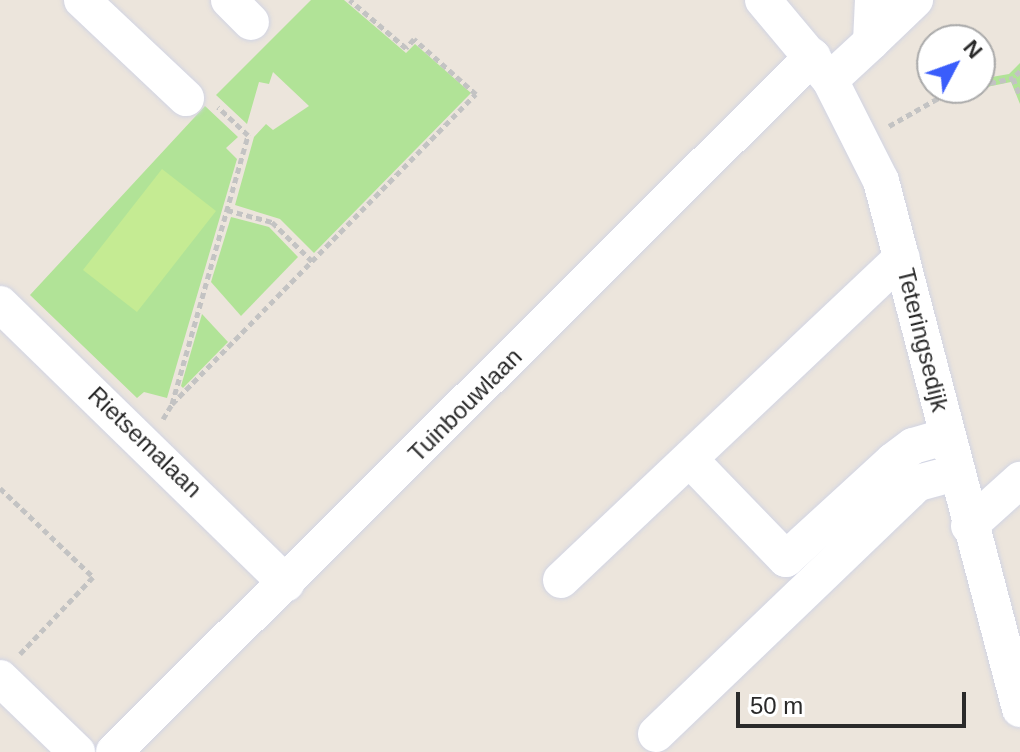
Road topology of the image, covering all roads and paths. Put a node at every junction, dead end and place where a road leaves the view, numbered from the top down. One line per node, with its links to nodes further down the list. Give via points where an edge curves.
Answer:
1 (82, 0): 12 (street)
2 (350, 0): 17 (path, via 406,48 414,39 476,94)
3 (763, 0): 7 (street, Teteringsedijk)
4 (873, 0): 6 (street)
5 (915, 0): 6 (street, Tuinbouwlaan)
6 (871, 42): 7 (street, Tuinbouwlaan)
7 (822, 68): 14 (street, Teteringsedijk); 28 (street, Tuinbouwlaan)
8 (1020, 71): 9 (path)
9 (1013, 78): 10 (path); 11 (path)
10 (996, 82)
11 (1020, 96)
12 (186, 98): 15 (path, via 211,100 248,135)
13 (928, 104): 14 (path)
14 (863, 140): 16 (street, Teteringsedijk)
15 (227, 210): 17 (path, via 272,222); 19 (path)
16 (902, 258): 20 (street, Teteringsedijk); 27 (street)
17 (312, 261): 19 (path)
18 (0, 304): 21 (street, Rietsemalaan)
19 (172, 404): 21 (path)
20 (947, 436): 22 (street, via 913,446 893,461 786,559); 23 (street, Teteringsedijk)
21 (147, 443): 28 (street, Rietsemalaan)
22 (699, 469)
23 (956, 473): 26 (street, Teteringsedijk); 31 (street, via 909,491)
24 (1020, 480): 26 (street)
25 (0, 488): 29 (path, via 93,577)
26 (969, 526): 30 (street, Teteringsedijk)
27 (561, 580)
28 (286, 583): 33 (street, Tuinbouwlaan)
29 (5, 672): 32 (street)
30 (1020, 709)
31 (656, 734)
32 (77, 752)
33 (114, 752)

